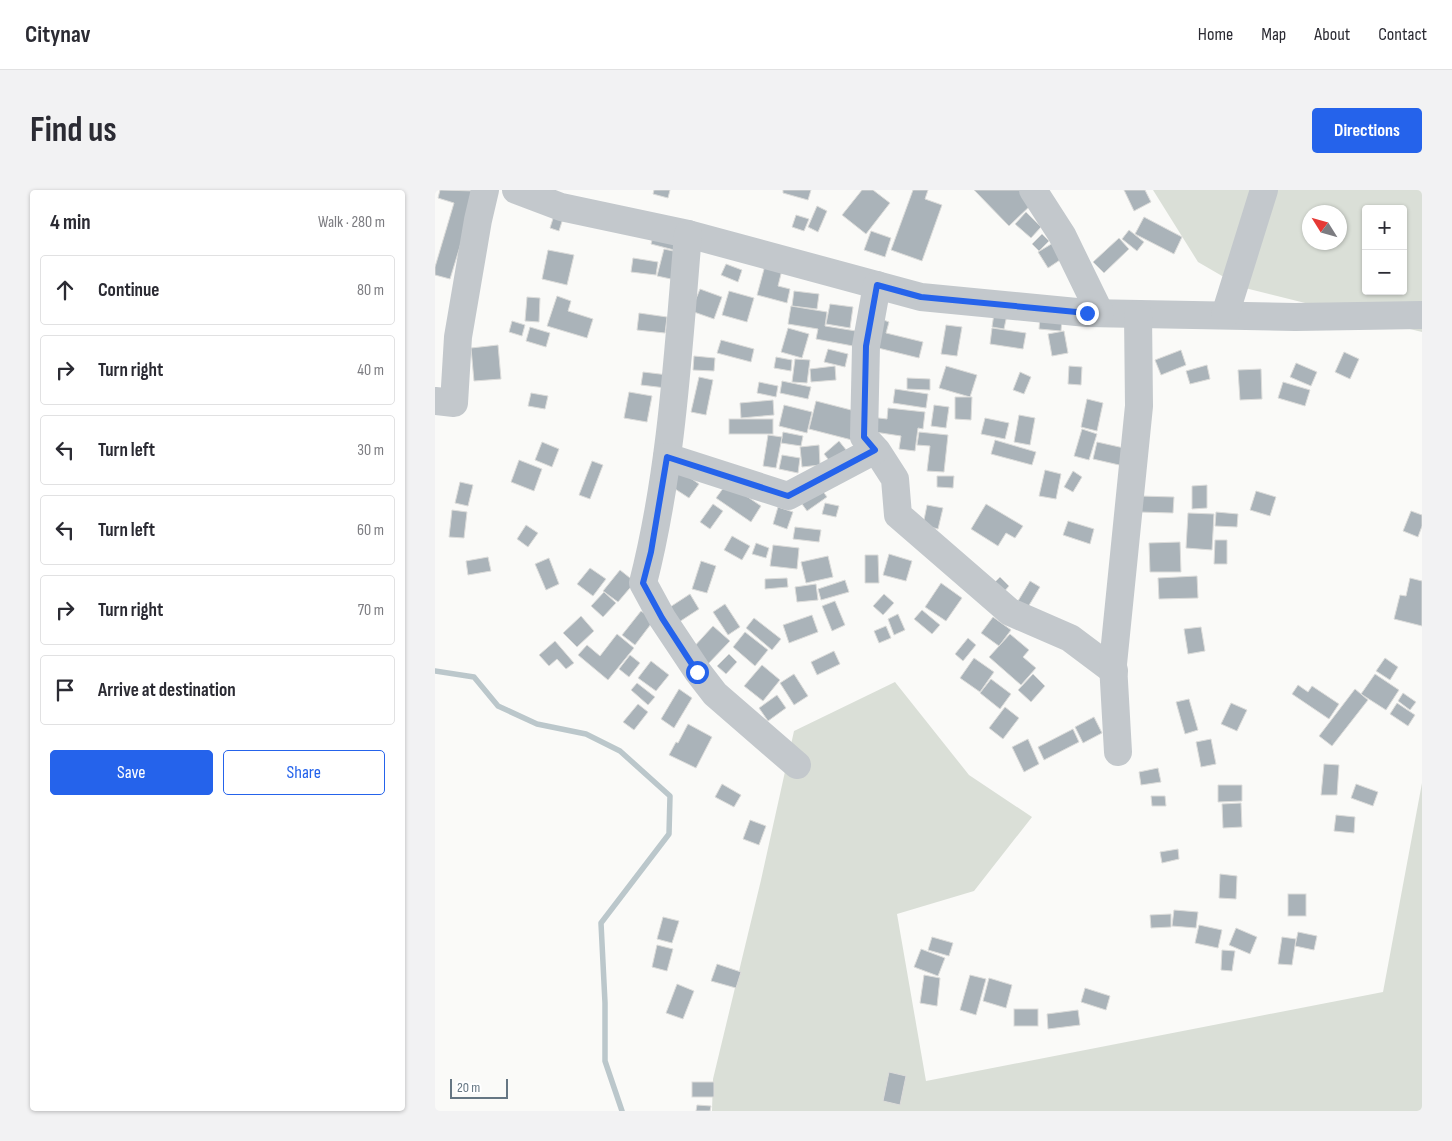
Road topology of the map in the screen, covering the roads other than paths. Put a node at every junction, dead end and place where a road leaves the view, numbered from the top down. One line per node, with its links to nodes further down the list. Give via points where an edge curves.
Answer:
1 (485, 190): 12 (street, via 458,337 454,403)
2 (516, 190): 5 (street)
3 (1033, 190): 8 (street, via 1062,235)
4 (1264, 190): 11 (street)
5 (563, 198): 6 (street)
6 (688, 234): 7 (street); 14 (street)
7 (877, 285): 8 (street, via 921,297); 13 (street, via 866,346 863,408 864,437)
8 (1100, 313): 9 (street)
9 (1138, 314): 11 (street); 15 (street, via 1139,406)
10 (1422, 314): 11 (street)
11 (1225, 315)
12 (435, 401)
13 (875, 450): 14 (street, via 788,496); 15 (street, via 895,479 898,515 1010,612 1070,638)
14 (667, 457): 17 (street, via 643,583 697,672 715,694)
15 (1114, 671): 16 (street)
16 (1117, 752)
17 (797, 765)

